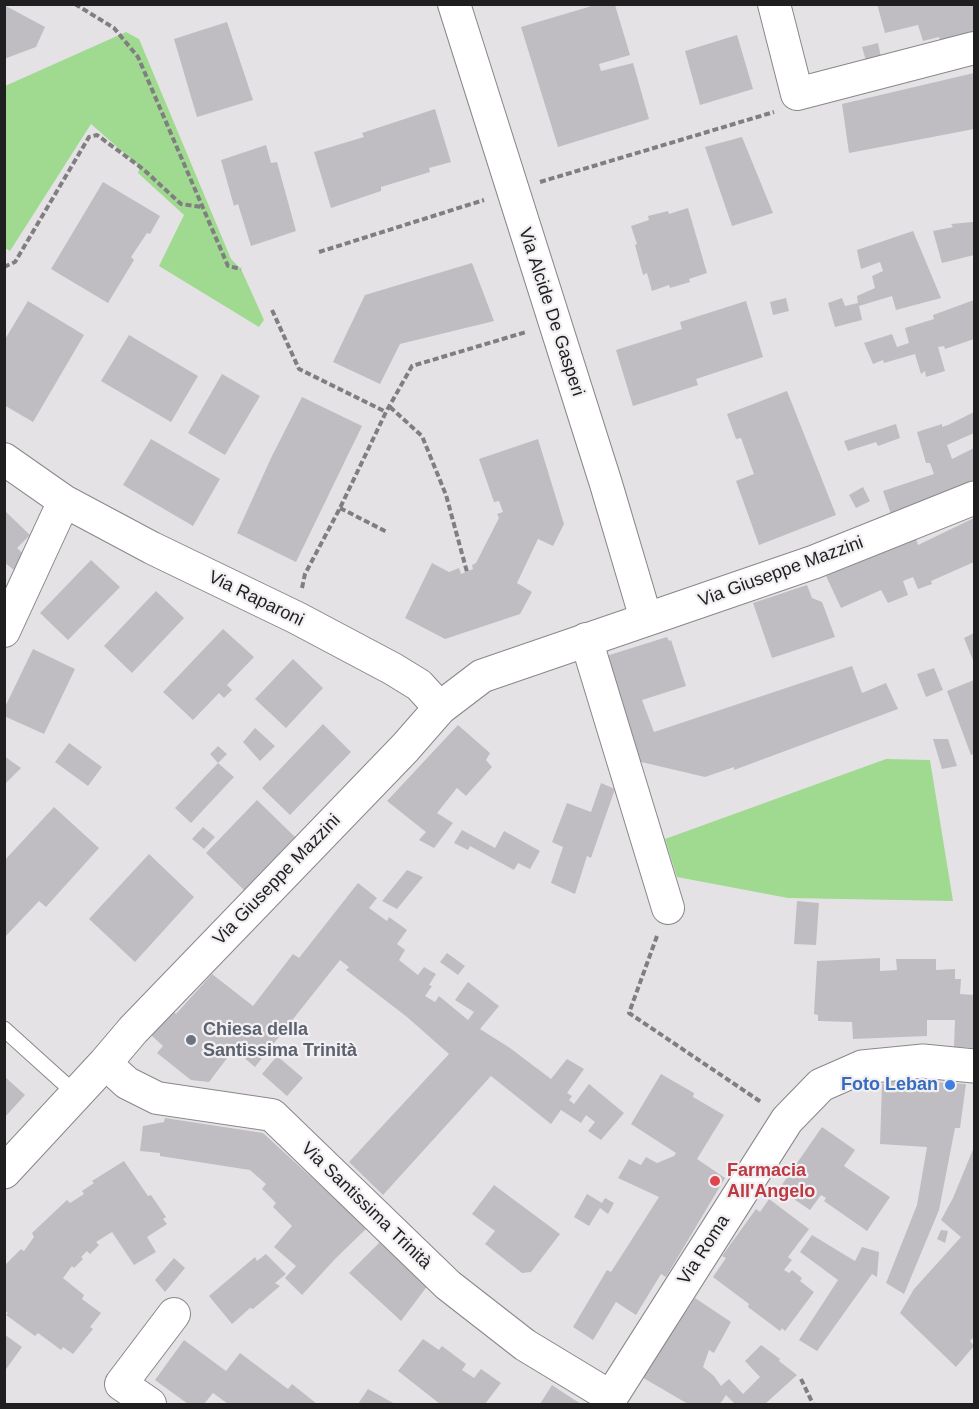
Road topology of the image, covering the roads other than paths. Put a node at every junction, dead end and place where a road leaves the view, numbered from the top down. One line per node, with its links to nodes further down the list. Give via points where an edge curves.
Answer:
1 (454, 4): 8 (street, Via Alcide De Gasperi)
2 (774, 4): 3 (street, via 797,94)
3 (975, 48)
4 (4, 459): 6 (street, Via Raparoni)
5 (975, 498): 8 (street, Via Giuseppe Mazzini, via 813,562)
6 (64, 501): 7 (street); 10 (street, Via Raparoni, via 297,618 410,680)
7 (7, 619)
8 (646, 619): 9 (street, Via Giuseppe Mazzini)
9 (586, 639): 10 (street, Via Giuseppe Mazzini, via 482,676); 11 (street)
10 (440, 708): 13 (street, Via Giuseppe Mazzini)
11 (668, 908)
12 (4, 1029): 15 (lane)
13 (105, 1063): 15 (street, Via Giuseppe Mazzini); 18 (street, Via Santissima Trinità, via 127,1083 157,1098 272,1115 448,1285 525,1345)
14 (975, 1066): 18 (street, Via Roma, via 923,1061 862,1067 821,1084 787,1120)
15 (76, 1094): 16 (street, Via Giuseppe Mazzini)
16 (4, 1172)
17 (174, 1314): 19 (street, via 121,1384)
18 (610, 1401)
19 (150, 1404)

